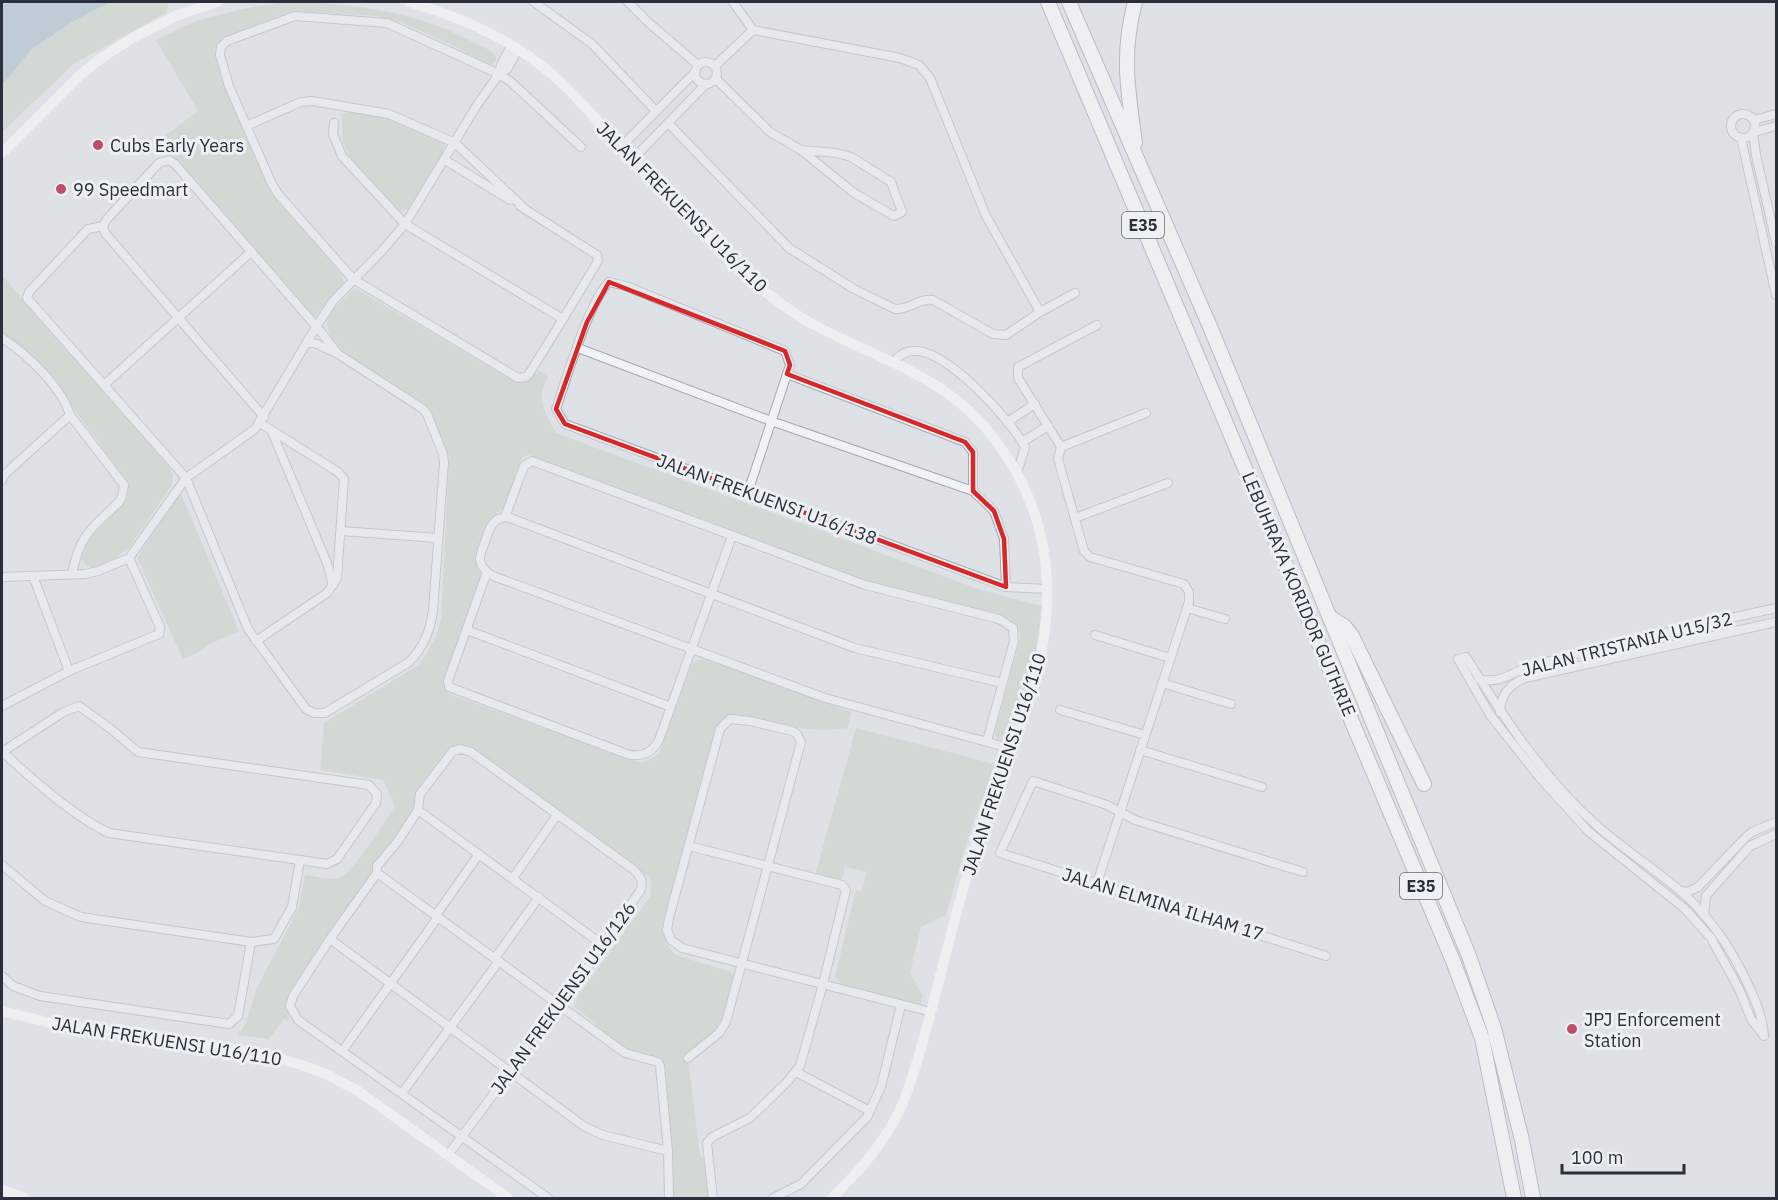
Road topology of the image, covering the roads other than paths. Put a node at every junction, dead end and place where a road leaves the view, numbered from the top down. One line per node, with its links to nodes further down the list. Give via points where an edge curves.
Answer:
1 (216, 2): 31 (street, via 178,15 103,57)
2 (409, 2): 11 (street, JALAN FREKUENSI U16/110, via 476,26)
3 (534, 2): 18 (street, via 592,44)
4 (628, 2): 13 (street)
5 (733, 2): 10 (street)
6 (1041, 2): 17 (highway)
7 (1048, 2): 17 (highway, LEBUHRAYA KORIDOR GUTHRIE / E35)
8 (1069, 2): 34 (highway, LEBUHRAYA KORIDOR GUTHRIE / E35)
9 (1135, 2): 34 (highway, via 1127,42 1126,75)
10 (753, 30): 12 (street); 43 (street, via 920,65 930,78 986,216)
11 (515, 48): 14 (street, via 507,69); 29 (street, JALAN FREKUENSI U16/110, via 565,86)
12 (715, 66): 13 (street, via 708,62); 15 (street)
13 (697, 69): 16 (street, via 700,82); 18 (street)
14 (499, 74): 23 (street, via 387,23 296,16 227,41 221,47 220,55); 27 (street); 28 (street)
15 (716, 79): 16 (street); 30 (street, via 770,132)
16 (706, 84): 22 (street)
17 (1091, 102): 162 (highway, LEBUHRAYA KORIDOR GUTHRIE / E35, via 1453,961 1482,1038)
18 (656, 111): 29 (street)
19 (1776, 114): 20 (street)
20 (1754, 120): 25 (street); 26 (street, via 1744,114 1733,118 1731,130)
21 (334, 123): 36 (street, via 333,134 342,156)
22 (668, 123): 33 (street); 43 (street, via 789,248 854,289 902,310 933,300 999,336)
23 (246, 126): 27 (street, via 312,101 389,114); 40 (street, via 278,194)
24 (1776, 126): 25 (street)
25 (1754, 133): 26 (street); 38 (street)
26 (1741, 138): 42 (street)
27 (455, 143): 32 (street); 35 (street)
28 (581, 147)
29 (621, 147): 33 (street, JALAN FREKUENSI U16/110)
30 (801, 150): 30 (street, via 851,157 891,182 902,212 894,216 854,193)
31 (2, 153)
32 (445, 160): 35 (street); 36 (street)
33 (632, 160): 52 (street, JALAN FREKUENSI U16/110, via 754,283 806,320)
34 (1138, 160): 87 (highway, LEBUHRAYA KORIDOR GUTHRIE / E35)
35 (524, 208): 45 (street, via 596,252 598,261)
36 (405, 224): 40 (street); 45 (street)
37 (103, 226): 39 (street, via 159,163 169,160); 44 (street, via 109,240); 54 (street, via 88,229 27,296)
38 (1776, 243)
39 (251, 252): 44 (street); 47 (street)
40 (353, 279): 45 (street, via 518,378 529,374); 47 (street)
41 (1075, 294): 43 (street)
42 (1776, 295)
43 (1040, 312)
44 (178, 319): 54 (street); 58 (street)
45 (563, 319)
46 (1097, 325): 55 (street, via 1018,367 1018,378)
47 (316, 327): 49 (street); 51 (street)
48 (2, 339): 57 (street, via 34,362)
49 (307, 342): 51 (street); 58 (street)
50 (578, 348): 53 (street, via 609,282 785,351 790,365); 59 (street); 70 (street, JALAN FREKUENSI U16/138, via 556,409 565,424)
51 (338, 354): 75 (street, via 418,404 427,414 444,462)
52 (893, 362): 60 (street, via 905,352 929,355 980,391); 65 (street, JALAN FREKUENSI U16/110, via 931,381 959,402 984,426)
53 (787, 374): 59 (street); 69 (street, via 965,442 973,452)
54 (104, 385): 67 (street)
55 (1035, 404): 60 (street); 61 (street)
56 (1146, 413): 64 (street)
57 (70, 415): 66 (street); 78 (street, via 121,480 124,491 119,502 86,534)
58 (262, 420): 62 (street); 67 (street, via 248,436)
59 (771, 421): 69 (street); 70 (street)
60 (1007, 422): 63 (street)
61 (1048, 426): 63 (street); 64 (street)
62 (271, 430): 73 (street, via 344,479); 81 (street)
63 (1022, 442): 65 (street, via 1025,452)
64 (1061, 447): 72 (street, via 1058,459)
65 (1017, 473): 83 (street, JALAN FREKUENSI U16/110, via 1040,527)
66 (3, 475)
67 (186, 478): 76 (street); 92 (street)
68 (1168, 483): 72 (street)
69 (973, 491): 82 (street, via 994,511 1004,539)
70 (748, 492): 82 (street, JALAN FREKUENSI U16/138)
71 (505, 517): 74 (street, via 524,466 532,461); 77 (street, via 493,523 486,537 480,561); 84 (street)
72 (1075, 518): 85 (street, via 1084,551 1090,557 1184,584 1189,592)
73 (341, 531): 75 (street); 81 (street)
74 (732, 536): 84 (street); 99 (street, via 879,590 1009,624 1014,642)
75 (438, 537): 92 (street, via 432,621 419,652 325,713 306,709)
76 (129, 558): 78 (street, via 98,571); 97 (street, via 160,632)
77 (487, 572): 90 (street); 93 (street)
78 (72, 574): 79 (street)
79 (33, 576): 80 (street); 97 (street)
80 (2, 577)
81 (333, 585): 92 (street)
82 (1006, 587): 83 (street, JALAN FREKUENSI U16/138)
83 (1047, 589): 108 (street, JALAN FREKUENSI U16/110, via 1041,653)
84 (711, 594): 93 (street); 99 (street, via 855,648)
85 (1186, 608): 88 (street); 95 (street)
86 (1776, 608): 94 (street, JALAN TRISTANIA U15/32)
87 (1331, 618): 111 (highway, via 1352,636); 163 (highway, LEBUHRAYA KORIDOR GUTHRIE / E35, via 1469,956 1494,1028)
88 (1225, 619)
89 (1776, 622): 96 (street, JALAN TRISTANIA U15/32)
90 (466, 630): 103 (street); 103 (street, via 449,687 634,756 646,754 656,745)
91 (1095, 635): 95 (street)
92 (256, 641)
93 (692, 650): 103 (street); 107 (street, via 839,703)
94 (1587, 651): 96 (street); 98 (street, JALAN TRISTANIA U15/32, via 1520,669 1498,681)
95 (1170, 658): 100 (street)
96 (1591, 663): 105 (street, JALAN TRISTANIA U15/32, via 1515,682 1502,698)
97 (69, 671): 102 (street)
98 (1479, 679): 105 (street); 129 (street, via 1466,657 1458,659 1490,715 1552,792 1588,831 1684,908 1711,938 1751,1019 1764,1036 1757,1002 1735,958)
99 (1002, 683): 107 (street)
100 (1162, 683): 101 (street); 106 (street)
101 (1231, 704)
102 (2, 706)
103 (671, 707)
104 (1060, 710): 106 (street)
105 (1500, 712): 127 (street, via 1547,773 1593,822)
106 (1145, 735): 109 (street)
107 (987, 741): 108 (street)
108 (1013, 749): 143 (street, JALAN FREKUENSI U16/110, via 977,842)
109 (1140, 750): 112 (street); 114 (street)
110 (2, 752): 120 (street, via 90,824 109,833); 120 (street, via 79,706 138,752 369,785 377,794 376,804 337,859 327,864)
111 (1424, 784)
112 (1262, 787)
113 (418, 810): 115 (street, JALAN FREKUENSI U16/126, via 420,794 453,751 461,748); 119 (street); 124 (street, via 377,866)
114 (1120, 812): 123 (street); 126 (street); 126 (street, JALAN ELMINA ILHAM 17, via 1033,781 1000,853)
115 (557, 815): 125 (street); 133 (street, JALAN FREKUENSI U16/126, via 634,870 642,880 640,891)
116 (1776, 822): 127 (street, via 1746,837 1698,887)
117 (1776, 834): 129 (street, via 1750,846 1706,896)
118 (689, 846): 122 (street); 122 (street, via 723,724 736,719 792,731 801,742); 136 (street, via 668,926 671,940 682,948)
119 (479, 854): 125 (street); 130 (street)
120 (300, 860): 132 (street, via 292,907 274,939)
121 (2, 865): 132 (street, via 45,901 81,917)
122 (768, 866): 136 (street); 139 (street, via 846,888)
123 (1303, 872)
124 (377, 873): 130 (street); 131 (street)
125 (513, 879): 128 (street)
126 (1097, 883): 134 (street, JALAN ELMINA ILHAM 17)
127 (1680, 891): 129 (street)
128 (539, 897): 133 (street); 135 (street)
129 (1704, 915)
130 (437, 916): 135 (street); 138 (street)
131 (330, 939): 138 (street); 145 (street, via 290,1006 298,1020)
132 (251, 942): 137 (street, via 238,1016 229,1024 40,996 12,986)
133 (603, 945): 140 (street, JALAN FREKUENSI U16/126)
134 (1326, 956)
135 (497, 960): 140 (street); 144 (street)
136 (743, 963): 139 (street); 146 (street, via 723,1028)
137 (2, 976)
138 (390, 982): 144 (street); 145 (street)
139 (823, 984): 141 (street); 148 (street)
140 (556, 1003): 147 (street, JALAN FREKUENSI U16/126); 152 (street, via 625,1053 660,1064)
141 (901, 1005): 143 (street); 150 (street, via 881,1087)
142 (2, 1011): 153 (street, JALAN FREKUENSI U16/110, via 55,1024 234,1049 305,1066 358,1091)
143 (931, 1012): 161 (street, JALAN FREKUENSI U16/110, via 911,1082 890,1130)
144 (450, 1028): 147 (street); 149 (street)
145 (343, 1050): 149 (street)
146 (688, 1059)
147 (510, 1072): 151 (street, JALAN FREKUENSI U16/126); 152 (street, via 585,1127)
148 (796, 1072): 150 (street); 159 (street, via 750,1118 707,1143)
149 (402, 1093): 151 (street)
150 (870, 1111): 160 (street, via 801,1184)
151 (462, 1137): 153 (street, JALAN FREKUENSI U16/126); 157 (street)
152 (668, 1151): 158 (street)
153 (448, 1155): 156 (street, JALAN FREKUENSI U16/110)
154 (2, 1190): 155 (street)
155 (24, 1198)
156 (508, 1198)
157 (548, 1198)
158 (669, 1198)
159 (713, 1198)
160 (774, 1198)
161 (832, 1198)
162 (1514, 1198)
163 (1533, 1198)

